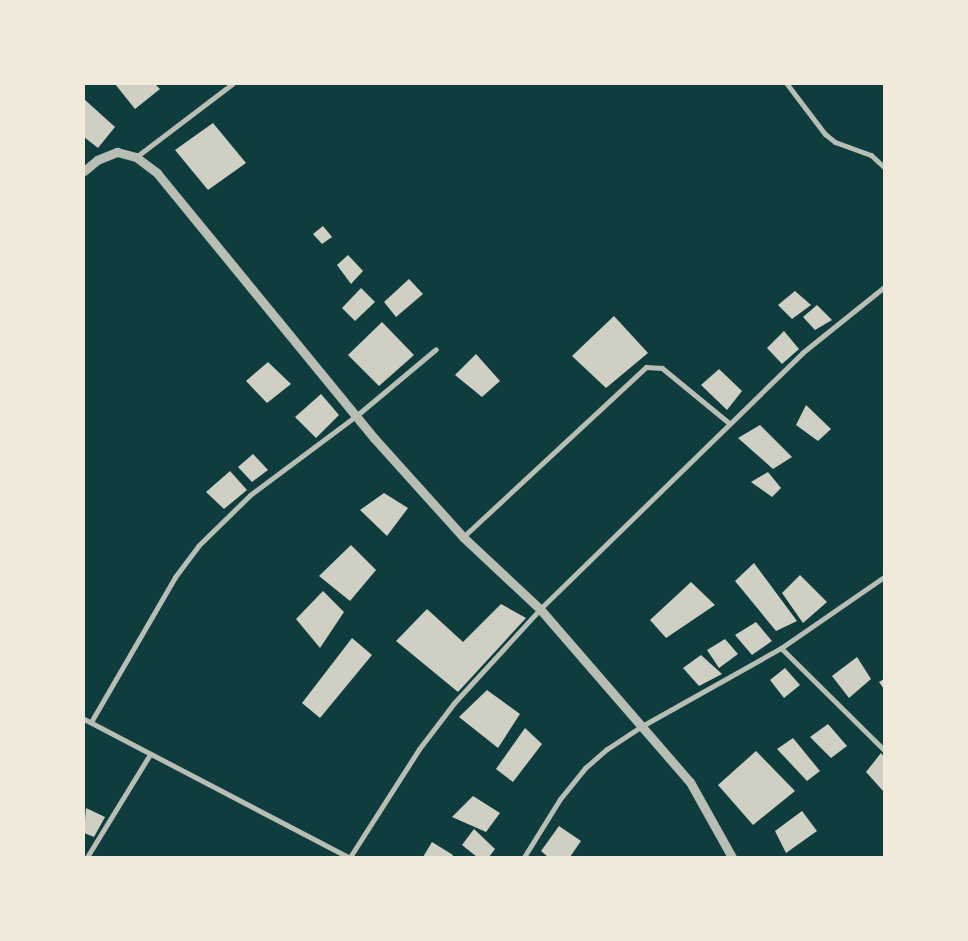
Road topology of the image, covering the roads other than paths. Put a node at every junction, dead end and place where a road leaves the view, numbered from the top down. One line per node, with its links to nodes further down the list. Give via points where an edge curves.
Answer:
1 (232, 84): 3 (street)
2 (787, 84): 4 (street, via 825,134 835,142 870,155)
3 (136, 156): 5 (street, via 117,152 97,160); 8 (street, via 158,173)
4 (884, 167)
5 (84, 171)
6 (884, 287): 9 (street, via 802,354)
7 (436, 349): 8 (street)
8 (356, 416): 10 (street); 15 (street, via 250,495 198,546 175,577)
9 (729, 423): 10 (street, via 662,368 646,367); 12 (street)
10 (462, 537): 12 (street)
11 (884, 577): 13 (street)
12 (540, 609): 16 (street); 20 (street, via 436,726)
13 (780, 648): 16 (street); 17 (street)
14 (84, 718): 15 (street)
15 (91, 722): 18 (street)
16 (642, 726): 21 (street, via 585,768 560,799); 22 (street, via 690,782)
17 (884, 750)
18 (150, 754): 19 (street); 20 (street)
19 (87, 857)
20 (349, 857)
21 (524, 857)
22 (732, 857)

